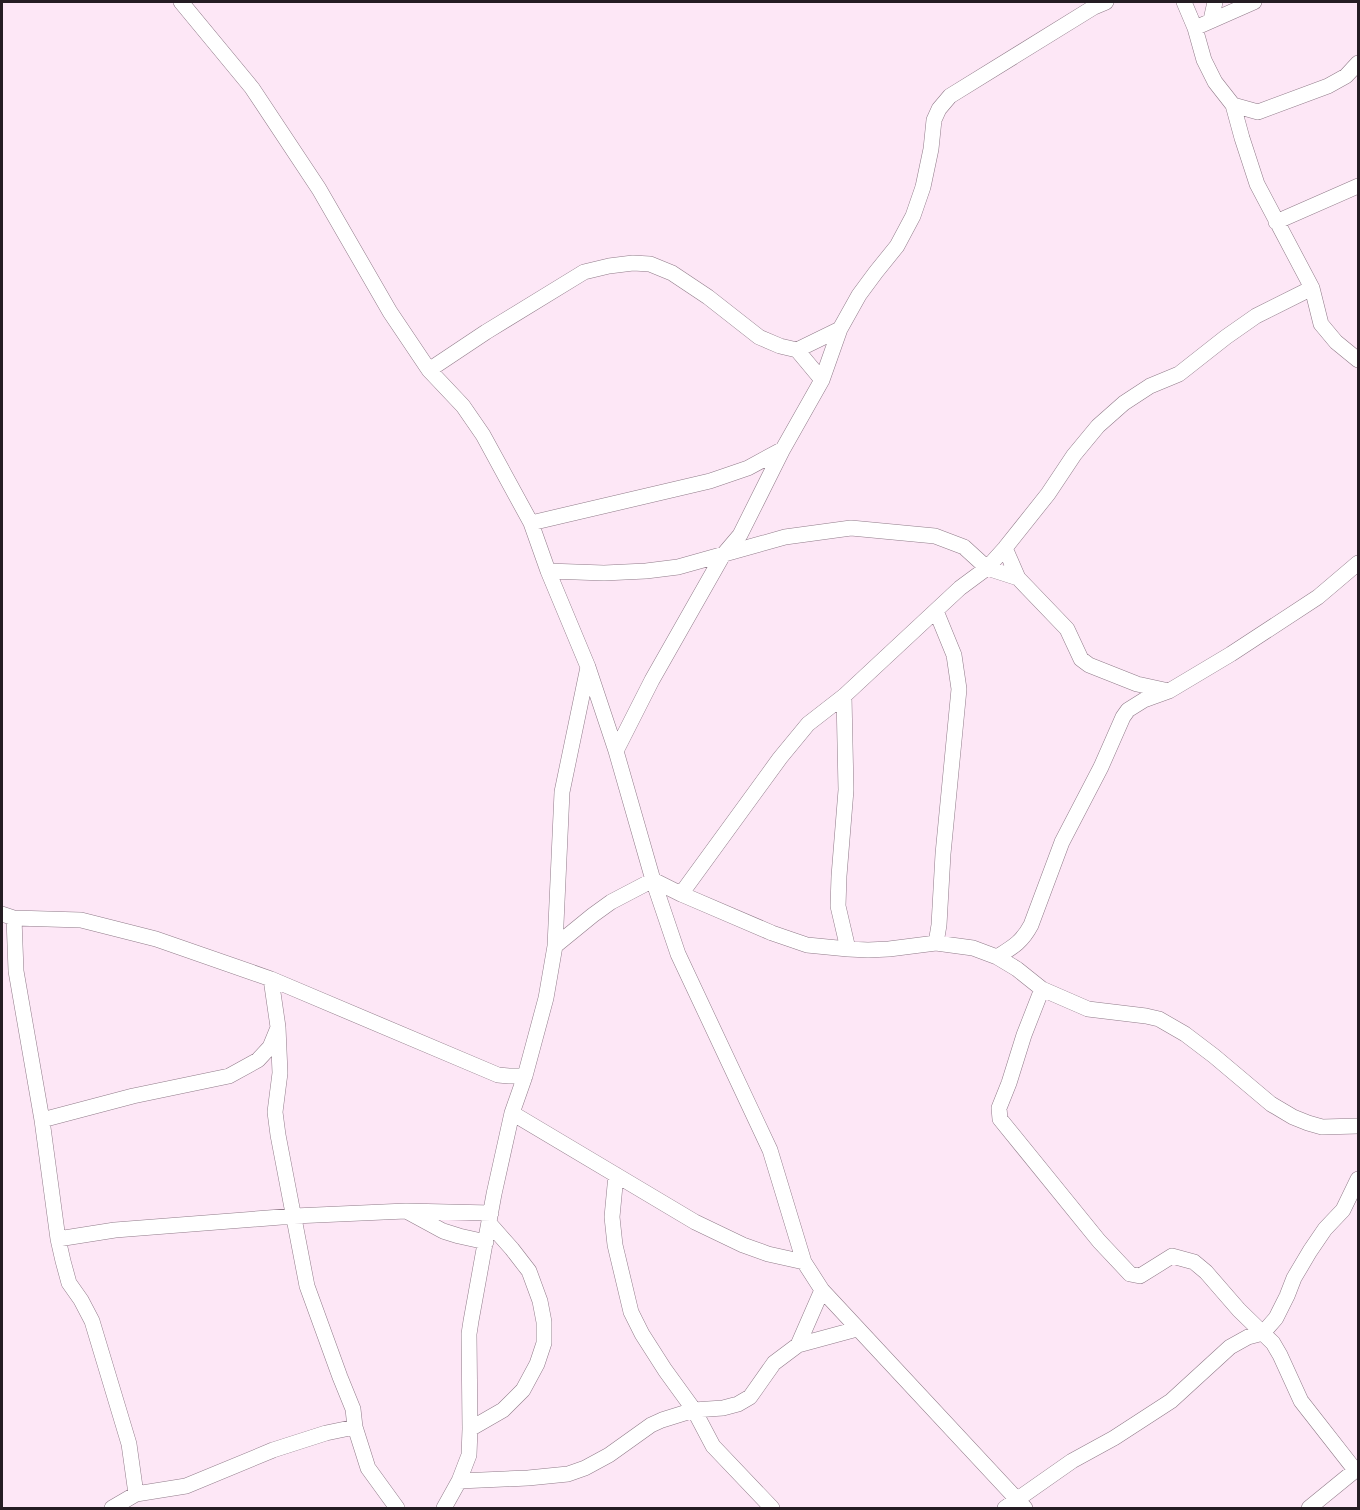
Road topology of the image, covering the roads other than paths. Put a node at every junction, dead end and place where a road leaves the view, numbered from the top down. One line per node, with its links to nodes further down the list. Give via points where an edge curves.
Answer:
1 (181, 2): 18 (street, via 252,88 319,189 390,312)
2 (1106, 2): 15 (street, via 950,96 939,109 913,216)
3 (1184, 2): 7 (street)
4 (1215, 2): 6 (street)
5 (1254, 2): 6 (street)
6 (1211, 20): 7 (street)
7 (1195, 28): 9 (street, via 1204,60)
8 (1359, 63): 10 (street, via 1329,86)
9 (1233, 105): 10 (street); 11 (street)
10 (1258, 112): 11 (street)
11 (1242, 138): 13 (street, via 1257,184)
12 (1359, 186): 13 (street)
13 (1276, 222): 14 (street)
14 (1312, 288): 17 (street, via 1321,324); 22 (street, via 1256,316 1179,374 1124,403 1074,455)
15 (840, 329): 16 (street); 19 (street)
16 (797, 350): 18 (street, via 759,337 672,273 650,264 633,263 584,272); 19 (street)
17 (1359, 360)
18 (429, 370): 21 (street, via 463,406 483,435)
19 (822, 380): 20 (street)
20 (783, 449): 21 (street, via 748,468 710,481); 23 (street, via 740,535)
21 (531, 524): 26 (street)
22 (1005, 548): 25 (street); 27 (street)
23 (723, 555): 25 (street, via 785,537 851,528 935,536 964,547); 26 (street, via 646,571); 32 (street)
24 (1359, 563): 30 (street, via 1318,597)
25 (987, 568): 27 (street); 28 (street)
26 (548, 571): 29 (street)
27 (1018, 578): 30 (street, via 1067,629 1081,659 1089,665 1137,684)
28 (936, 611): 31 (street); 36 (street, via 954,655 959,689)
29 (588, 667): 32 (street); 37 (street, via 562,792)
30 (1169, 691): 39 (street, via 1144,700 1123,717 1062,842 1031,925 1016,945)
31 (844, 696): 34 (street, via 808,724 780,758); 38 (street, via 846,790 838,906)
32 (616, 751): 33 (street)
33 (653, 880): 34 (street); 37 (street, via 611,902); 54 (street, via 678,954 770,1150)
34 (681, 894): 38 (street, via 807,945)
35 (8, 916): 40 (street, via 81,920 156,939); 45 (street)
36 (936, 943): 38 (street); 39 (street, via 973,948)
37 (555, 946): 43 (street)
38 (848, 949)
39 (997, 957): 41 (street)
40 (271, 979): 42 (street); 43 (street, via 498,1075)
41 (1042, 989): 46 (street, via 1088,1009 1159,1019 1185,1034 1271,1104 1293,1117 1322,1127); 57 (street, via 999,1108 1000,1119 1130,1274 1140,1276 1172,1256 1194,1262)
42 (278, 1027): 45 (street, via 270,1047 258,1060 229,1076); 50 (street, via 280,1073 275,1112)
43 (525, 1076): 44 (street)
44 (512, 1113): 47 (street); 51 (street)
45 (42, 1120): 52 (street)
46 (1359, 1126)
47 (616, 1175): 54 (street, via 695,1222 743,1245); 59 (street, via 612,1217 615,1245 631,1312)
48 (1359, 1179): 57 (street, via 1343,1210 1310,1251 1276,1318)
49 (406, 1211): 50 (street); 51 (street); 53 (street, via 443,1231)
50 (294, 1216): 52 (street, via 115,1230); 60 (street, via 307,1286 353,1409)
51 (490, 1218): 53 (street); 61 (street, via 529,1271 540,1301 544,1343 523,1390 503,1410)
52 (58, 1239): 64 (street, via 69,1283 92,1321 129,1444)
53 (486, 1242): 61 (street, via 469,1334)
54 (804, 1262): 55 (street)
55 (822, 1290): 56 (street); 58 (street)
56 (857, 1329): 58 (street); 65 (street)
57 (1263, 1333): 62 (street, via 1280,1355 1301,1401); 65 (street, via 1230,1347 1171,1401 1072,1461)
58 (798, 1345): 59 (street, via 774,1363 750,1397 723,1408)
59 (694, 1410): 63 (street, via 651,1425 609,1455 568,1474); 69 (street, via 713,1446)
60 (356, 1428): 64 (street, via 273,1450 186,1486); 67 (street, via 368,1468)
61 (470, 1429): 63 (street, via 469,1455)
62 (1357, 1469): 70 (street)
63 (459, 1481): 68 (street)
64 (136, 1494): 66 (street)
65 (1015, 1506)
66 (112, 1509)
67 (397, 1509)
68 (444, 1509)
69 (772, 1509)
70 (1309, 1509)

